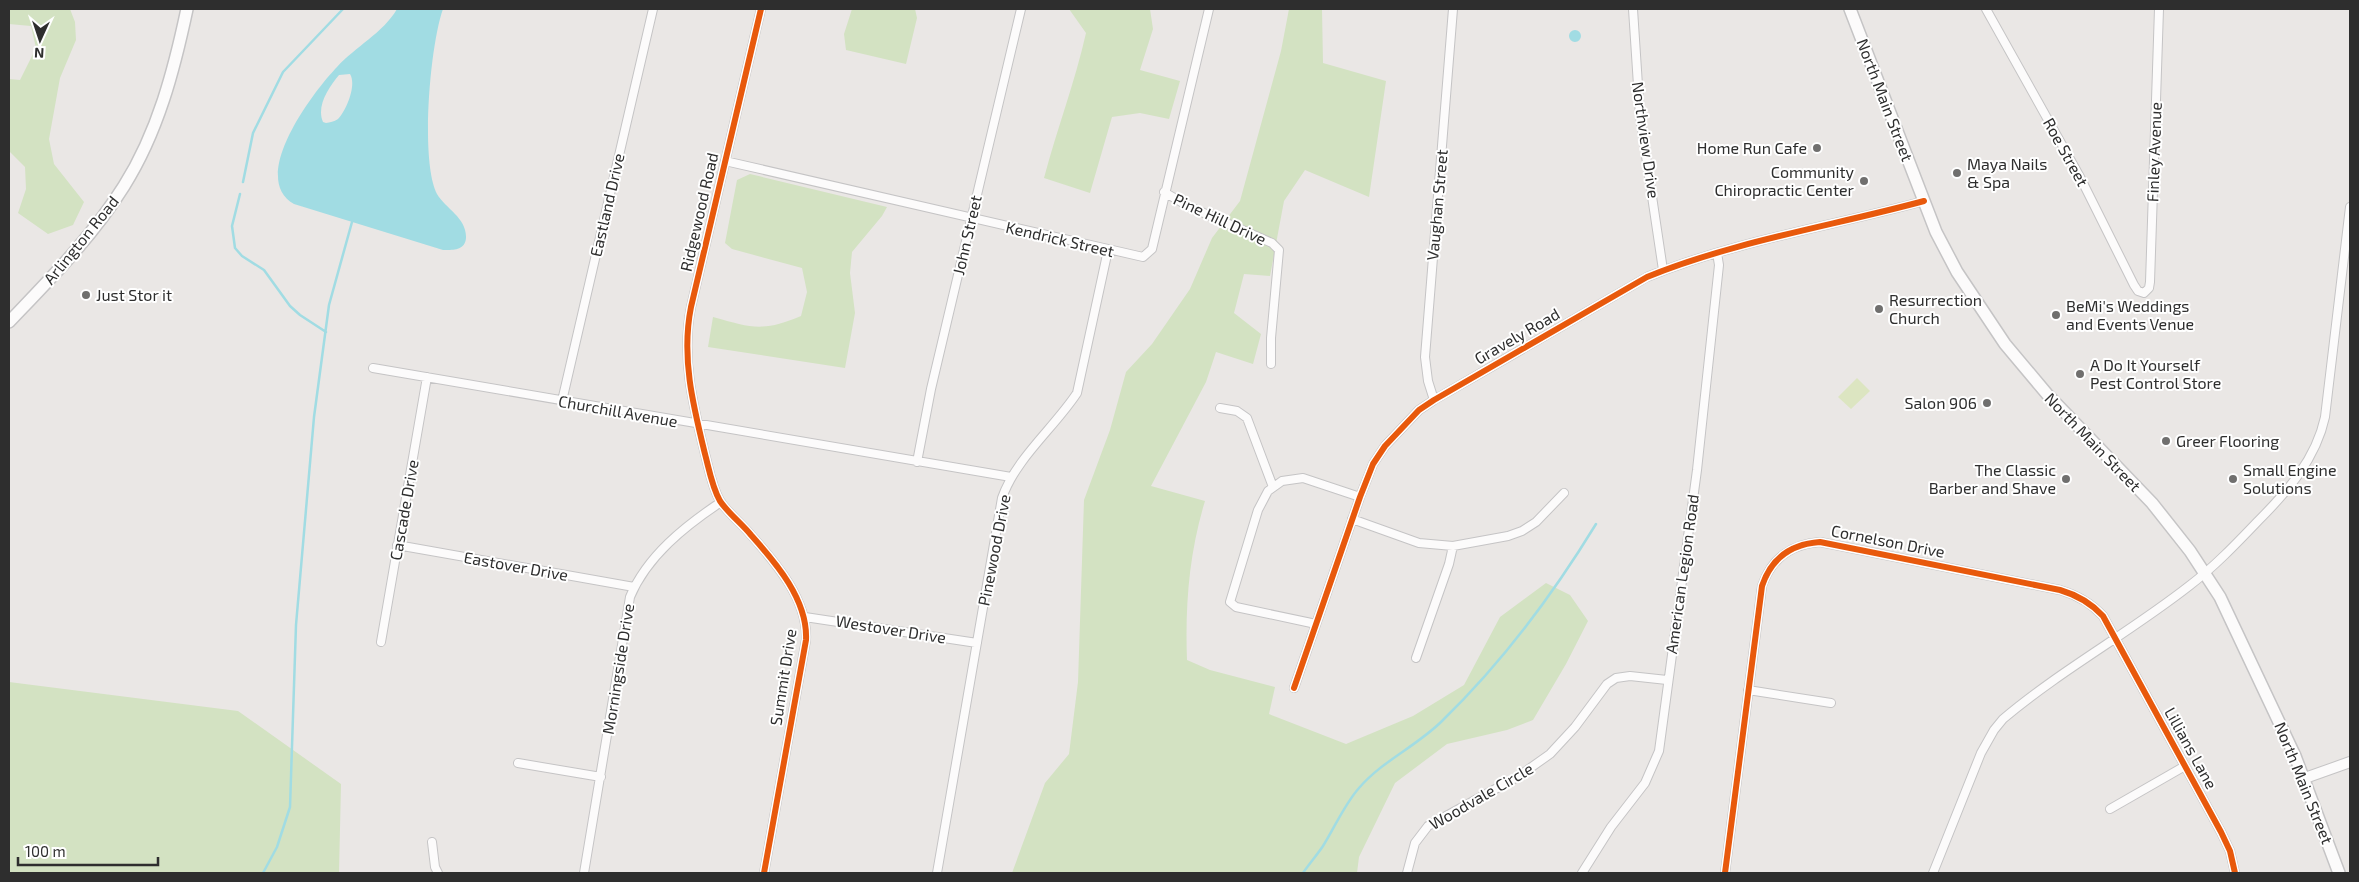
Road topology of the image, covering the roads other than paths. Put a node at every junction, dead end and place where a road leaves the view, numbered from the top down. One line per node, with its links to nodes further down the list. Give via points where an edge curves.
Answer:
1 (187, 9): 20 (main road, Arlington Road, via 160,111 124,185 90,234)
2 (653, 9): 25 (street, Eastland Drive)
3 (761, 9): 11 (street, Ridgewood Road)
4 (1021, 9): 15 (street, John Street)
5 (1209, 9): 12 (street, Kendrick Street)
6 (1453, 9): 24 (street, Vaughan Street, via 1424,357)
7 (1633, 9): 18 (street, Northview Drive, via 1640,116)
8 (1850, 9): 13 (main road, North Main Street)
9 (1986, 9): 19 (street, Roe Street, via 2080,177 2134,285)
10 (2159, 9): 19 (street, Finley Avenue, via 2150,282)
11 (725, 161): 15 (street, Kendrick Street); 27 (street, Ridgewood Road, via 687,335 687,362)
12 (1164, 192): 16 (street, Kendrick Street, via 1150,252 1143,257); 21 (street, Pine Hill Drive, via 1272,243 1279,250)
13 (1924, 201): 17 (street, Gravely Road); 37 (main road, North Main Street, via 1957,272 2005,344 2047,394 2152,503)
14 (2350, 208): 37 (street, via 2325,417 2319,437 2288,489)
15 (971, 218): 16 (street, Kendrick Street); 28 (street, John Street, via 930,389)
16 (1108, 250): 29 (street, Pinewood Drive, via 1077,393)
17 (1717, 253): 18 (street, Gravely Road); 45 (street, American Legion Road, via 1719,265 1697,470)
18 (1663, 270): 24 (street, Gravely Road, via 1640,280)
19 (2144, 293)
20 (9, 322)
21 (1271, 364)
22 (373, 368): 23 (street, Churchill Avenue)
23 (426, 377): 25 (street, Churchill Avenue); 35 (street, Cascade Drive)
24 (1434, 400): 32 (street, Gravely Road, via 1419,410 1385,446)
25 (562, 401): 27 (street, Churchill Avenue)
26 (1220, 408): 30 (street, via 1237,411 1247,418)
27 (698, 424): 28 (street, Churchill Avenue); 33 (street, Summit Drive)
28 (917, 462): 29 (street, Churchill Avenue)
29 (1011, 478): 43 (street, Pinewood Drive, via 1002,498)
30 (1273, 487): 32 (street, via 1282,481 1303,478); 40 (street, via 1258,510 1230,602 1236,607)
31 (1564, 493): 36 (street, via 1536,522 1522,531)
32 (1360, 497): 34 (street, Gravely Road)
33 (721, 502): 38 (street, Morningside Drive, via 678,533 659,552); 39 (street, Summit Drive, via 768,556 796,598)
34 (1352, 518): 36 (street, via 1419,542); 40 (street, Gravely Road)
35 (397, 545): 38 (street, Eastover Drive); 42 (street, Cascade Drive)
36 (1454, 546): 44 (street)
37 (2204, 573): 41 (street); 53 (main road, North Main Street, via 2220,597)
38 (634, 587): 52 (street, Morningside Drive, via 625,618)
39 (804, 617): 43 (street, Westover Drive); 58 (street, Summit Drive, via 806,640)
40 (1316, 624): 46 (street, Gravely Road)
41 (2115, 638): 47 (street, Cornelson Drive, via 2100,613 2082,598 2066,592 1832,543 1810,542 1783,554 1765,578 1760,593); 51 (street, Lillians Lane); 63 (street, via 2013,711 1994,730 1981,753)
42 (381, 642)
43 (977, 643): 59 (street, Pinewood Drive)
44 (1416, 658)
45 (1667, 680): 60 (street, Woodvale Circle, via 1630,676 1616,678 1607,684 1550,754 1519,776 1428,826 1415,843); 61 (street, American Legion Road, via 1661,738 1650,774)
46 (1294, 688)
47 (1748, 690): 48 (street); 62 (street, Cornelson Drive)
48 (1831, 703)
49 (2350, 762): 53 (street)
50 (518, 763): 52 (street)
51 (2185, 766): 54 (street); 64 (street, Lillians Lane, via 2230,851)
52 (601, 777): 57 (street, Morningside Drive)
53 (2305, 778): 65 (main road, North Main Street)
54 (2110, 809)
55 (432, 842): 56 (street)
56 (438, 873)
57 (584, 873)
58 (764, 873)
59 (937, 873)
60 (1407, 873)
61 (1582, 873)
62 (1724, 873)
63 (1933, 873)
64 (2235, 873)
65 (2339, 873)

